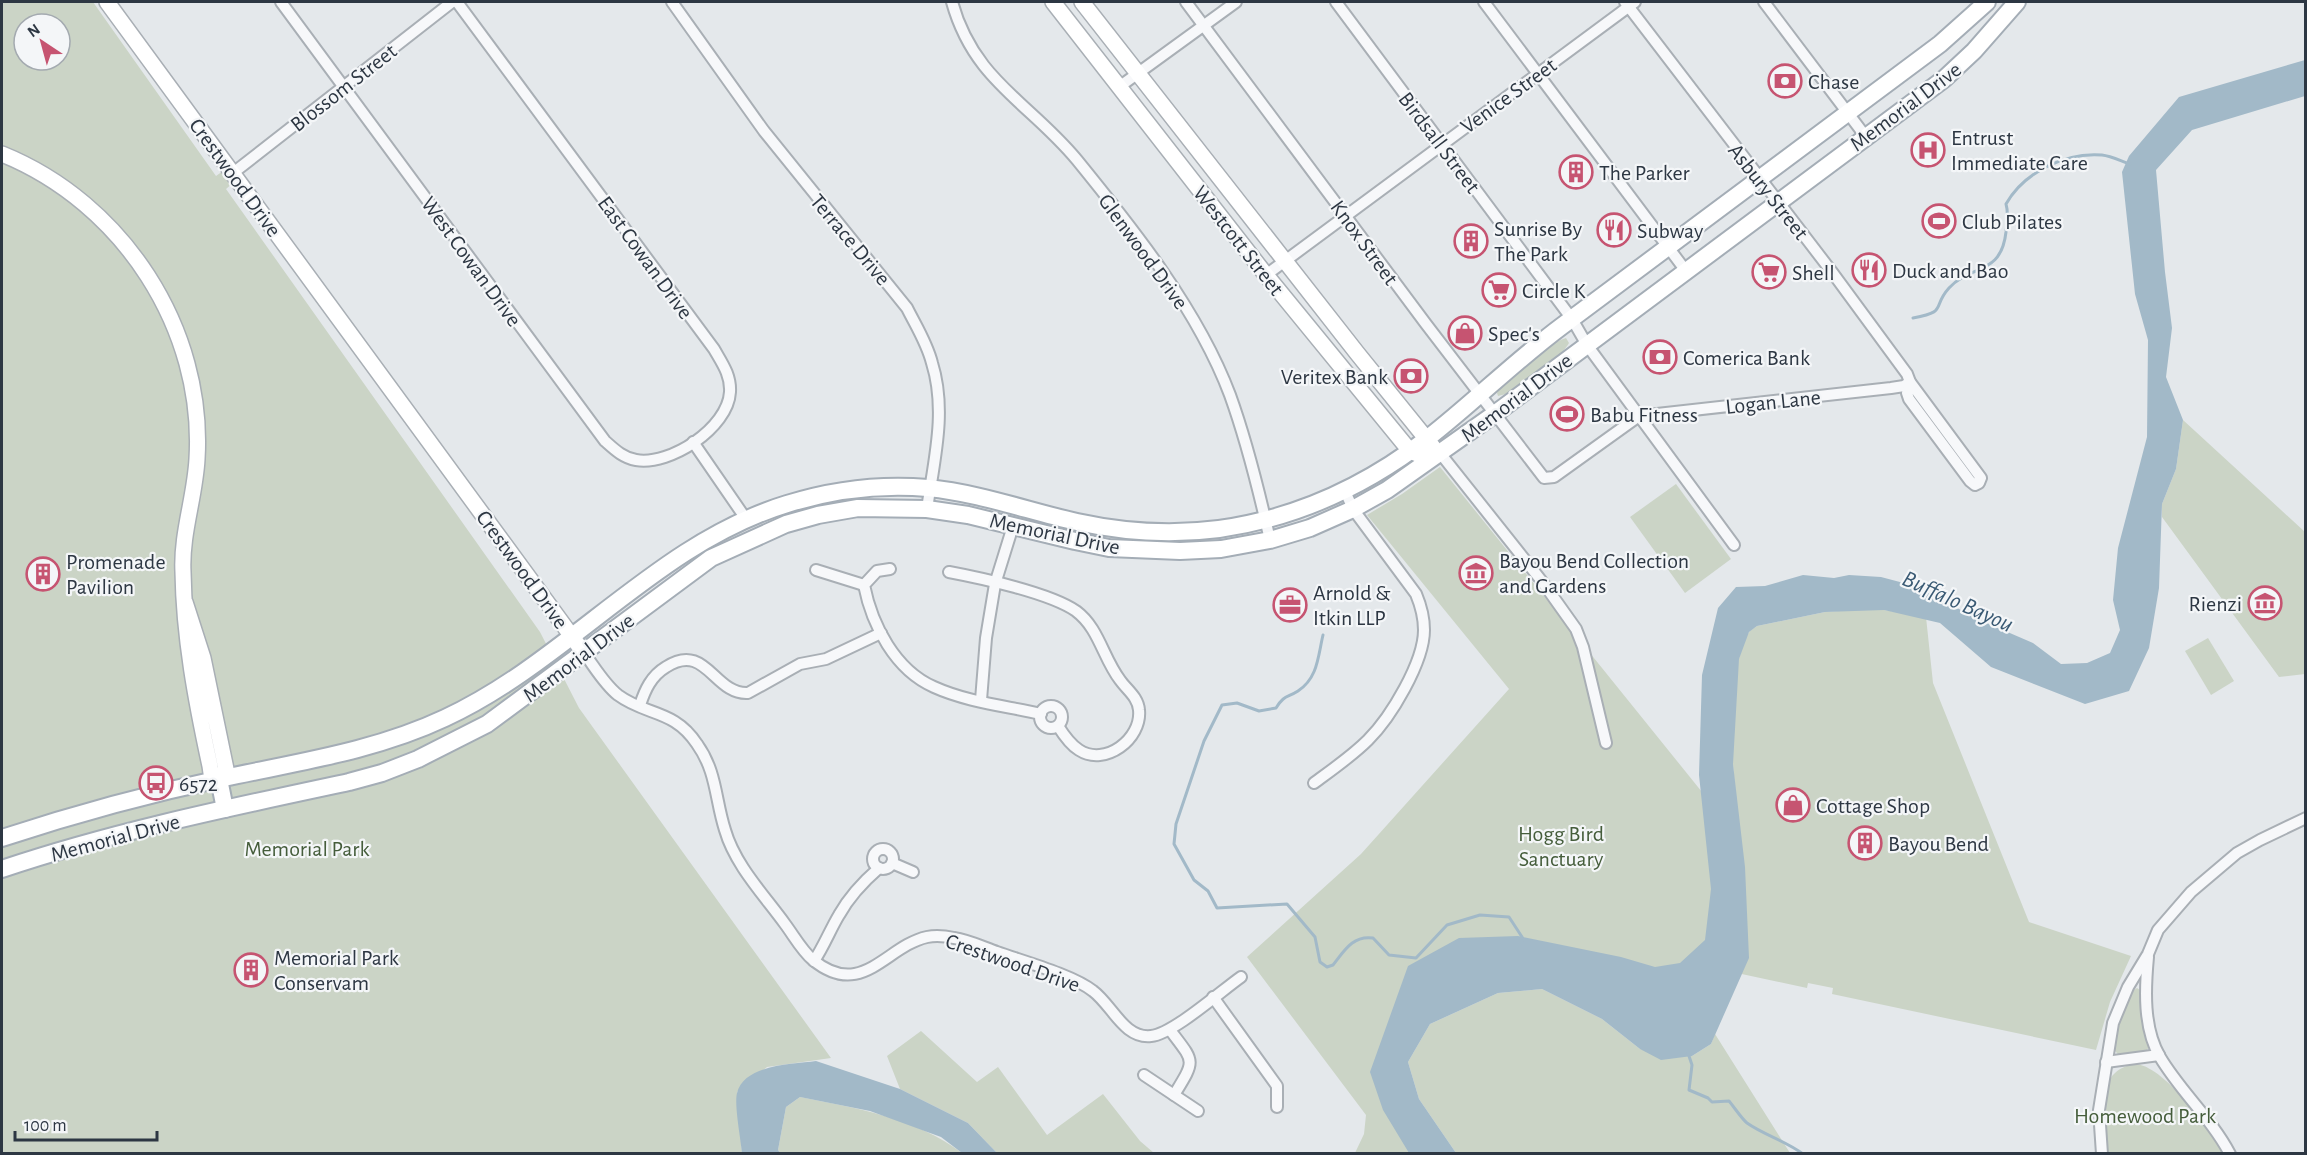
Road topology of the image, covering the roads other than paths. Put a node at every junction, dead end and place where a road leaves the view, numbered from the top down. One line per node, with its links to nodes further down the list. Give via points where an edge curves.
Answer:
1 (107, 2): 25 (street, Crestwood Drive)
2 (281, 2): 19 (street, West Cowan Drive)
3 (454, 2): 19 (street, Blossom Street); 42 (street, East Cowan Drive, via 725,367 730,394 722,417)
4 (672, 2): 48 (street, Terrace Drive, via 771,140 907,308 937,379 938,441)
5 (952, 2): 55 (street, Glenwood Drive, via 967,41 983,66 1076,159 1165,274 1192,318 1229,394)
6 (1053, 2): 20 (street, Westcott Street)
7 (1082, 2): 17 (street, Westcott Street)
8 (1186, 2): 16 (street, Knox Street)
9 (1236, 2): 16 (street)
10 (1336, 2): 23 (street, Birdsall Street)
11 (1484, 2): 18 (street)
12 (1764, 2): 21 (street)
13 (1987, 2): 21 (main road, Memorial Drive, via 1947,39)
14 (1629, 3): 18 (street, Venice Street); 26 (street, Asbury Street)
15 (2012, 4): 22 (main road, Memorial Drive, via 1961,65)
16 (1204, 25): 17 (street); 28 (street, Knox Street)
17 (1138, 73): 20 (street); 30 (street, Westcott Street)
18 (1537, 74): 23 (street, Venice Street); 29 (street)
19 (344, 86): 25 (street, Blossom Street); 42 (street, West Cowan Drive, via 605,441 618,453 650,461 672,455)
20 (1119, 87): 32 (street, Westcott Street)
21 (1848, 113): 22 (street); 26 (main road, Memorial Drive)
22 (1866, 137): 27 (main road, Memorial Drive)
23 (1442, 144): 28 (street, Venice Street); 33 (street, Birdsall Street)
24 (2, 154): 75 (street, via 68,190 98,215 145,271 178,336 194,391 197,430 197,461 184,543 188,652 211,773)
25 (233, 173): 68 (street, Crestwood Drive)
26 (1760, 178): 27 (street, Asbury Street); 29 (main road, Memorial Drive)
27 (1778, 202): 31 (main road, Memorial Drive); 37 (street, Asbury Street)
28 (1346, 216): 30 (street, Venice Street); 38 (street, Knox Street)
29 (1668, 248): 31 (street); 33 (main road, Memorial Drive)
30 (1285, 260): 32 (street, Venice Street); 34 (street, Westcott Street)
31 (1686, 270): 35 (main road, Memorial Drive)
32 (1266, 275): 36 (street, Westcott Street)
33 (1572, 319): 35 (street, Birdsall Street); 38 (main road, Memorial Drive)
34 (1350, 344): 36 (street); 41 (street, Westcott Street)
35 (1587, 345): 39 (main road, Memorial Drive); 40 (street, Birdsall Street)
36 (1334, 358): 44 (street, Westcott Street)
37 (1910, 382): 40 (street, Logan Lane, via 1891,388); 43 (street, Asbury Street, via 1909,399)
38 (1479, 394): 39 (street, Knox Street); 41 (main road, Memorial Drive)
39 (1496, 413): 45 (main road, Memorial Drive); 46 (street, Knox Street)
40 (1639, 416): 46 (street, Logan Lane); 59 (street, Birdsall Street)
41 (1426, 440): 44 (main road, Memorial Drive); 45 (street, Westcott Street)
42 (693, 442): 54 (street)
43 (1950, 445)
44 (1410, 451): 45 (street, via 1420,455); 49 (main road, Memorial Drive)
45 (1440, 453): 53 (main road, Memorial Drive); 74 (street, Westcott Street, via 1576,629)
46 (1547, 479)
47 (855, 489): 48 (main road, Memorial Drive); 51 (main road); 54 (main road, Memorial Drive, via 812,497)
48 (930, 489): 50 (main road, Memorial Drive); 52 (street, Terrace Drive)
49 (1345, 491): 53 (street); 55 (main road, Memorial Drive)
50 (1017, 507): 56 (main road); 57 (main road, Memorial Drive, via 1111,528)
51 (858, 508): 52 (main road, Memorial Drive); 61 (main road, Memorial Drive, via 786,524)
52 (927, 509): 56 (main road, Memorial Drive)
53 (1353, 509): 58 (main road, Memorial Drive); 76 (street, via 1416,594 1424,632 1416,665 1388,716 1370,738)
54 (746, 519): 61 (main road, via 743,532 718,545); 68 (main road, Memorial Drive, via 681,555)
55 (1265, 520): 57 (main road, Memorial Drive); 58 (street, Glenwood Drive)
56 (1013, 526): 60 (main road, Memorial Drive); 65 (street)
57 (1188, 531): 60 (main road, via 1172,542 1142,540)
58 (1270, 540): 60 (main road, Memorial Drive, via 1221,549)
59 (1734, 545)
60 (1131, 549)
61 (711, 558): 69 (main road, Memorial Drive)
62 (890, 569): 66 (street, via 877,571)
63 (816, 570): 66 (street)
64 (949, 572): 65 (street)
65 (995, 584): 70 (street); 73 (street, via 1060,602 1078,612 1140,709 1132,735 1110,753 1079,750)
66 (864, 585): 67 (street)
67 (881, 633): 70 (street, via 907,670 919,679); 71 (street, via 826,659 800,664 741,694 730,690 707,668 682,659 653,678)
68 (572, 637): 69 (street, Crestwood Drive); 75 (main road, Memorial Drive, via 476,703 408,734)
69 (584, 653): 71 (street, Crestwood Drive, via 617,694); 77 (main road, Memorial Drive, via 487,723 418,759 349,782)
70 (981, 700): 72 (street)
71 (640, 705): 85 (street, Crestwood Drive, via 667,716 697,743 715,781 725,830 740,862)
72 (1041, 714): 73 (street, via 1044,726); 73 (street, via 1047,707 1057,708 1062,716)
73 (1058, 726)
74 (1606, 743)
75 (219, 779): 77 (main road); 79 (main road, Memorial Drive, via 129,799)
76 (1314, 783)
77 (225, 809): 82 (main road, Memorial Drive, via 68,848)
78 (2306, 818): 84 (street, via 2259,840 2212,873 2158,930)
79 (2, 838)
80 (892, 863): 81 (street, via 888,868); 81 (street, via 889,851 880,849 873,860); 83 (street)
81 (879, 868): 85 (street, via 840,912)
82 (2, 869)
83 (913, 872)
84 (2148, 954): 89 (street, via 2145,990); 90 (street, via 2120,1004)
85 (814, 961): 88 (street, Crestwood Drive, via 851,974 865,972 907,945 928,937 958,939 1083,984 1135,1035 1154,1036)
86 (1241, 977): 87 (street, Crestwood Drive)
87 (1214, 997): 88 (street, Crestwood Drive); 93 (street, via 1277,1086)
88 (1170, 1030): 92 (street, via 1190,1057 1190,1068)
89 (2159, 1055): 90 (street); 96 (street)
90 (2106, 1062): 95 (street, via 2098,1113)
91 (1144, 1075): 92 (street)
92 (1174, 1095): 94 (street)
93 (1277, 1107)
94 (1198, 1111)
95 (2102, 1154)
96 (2230, 1154)

